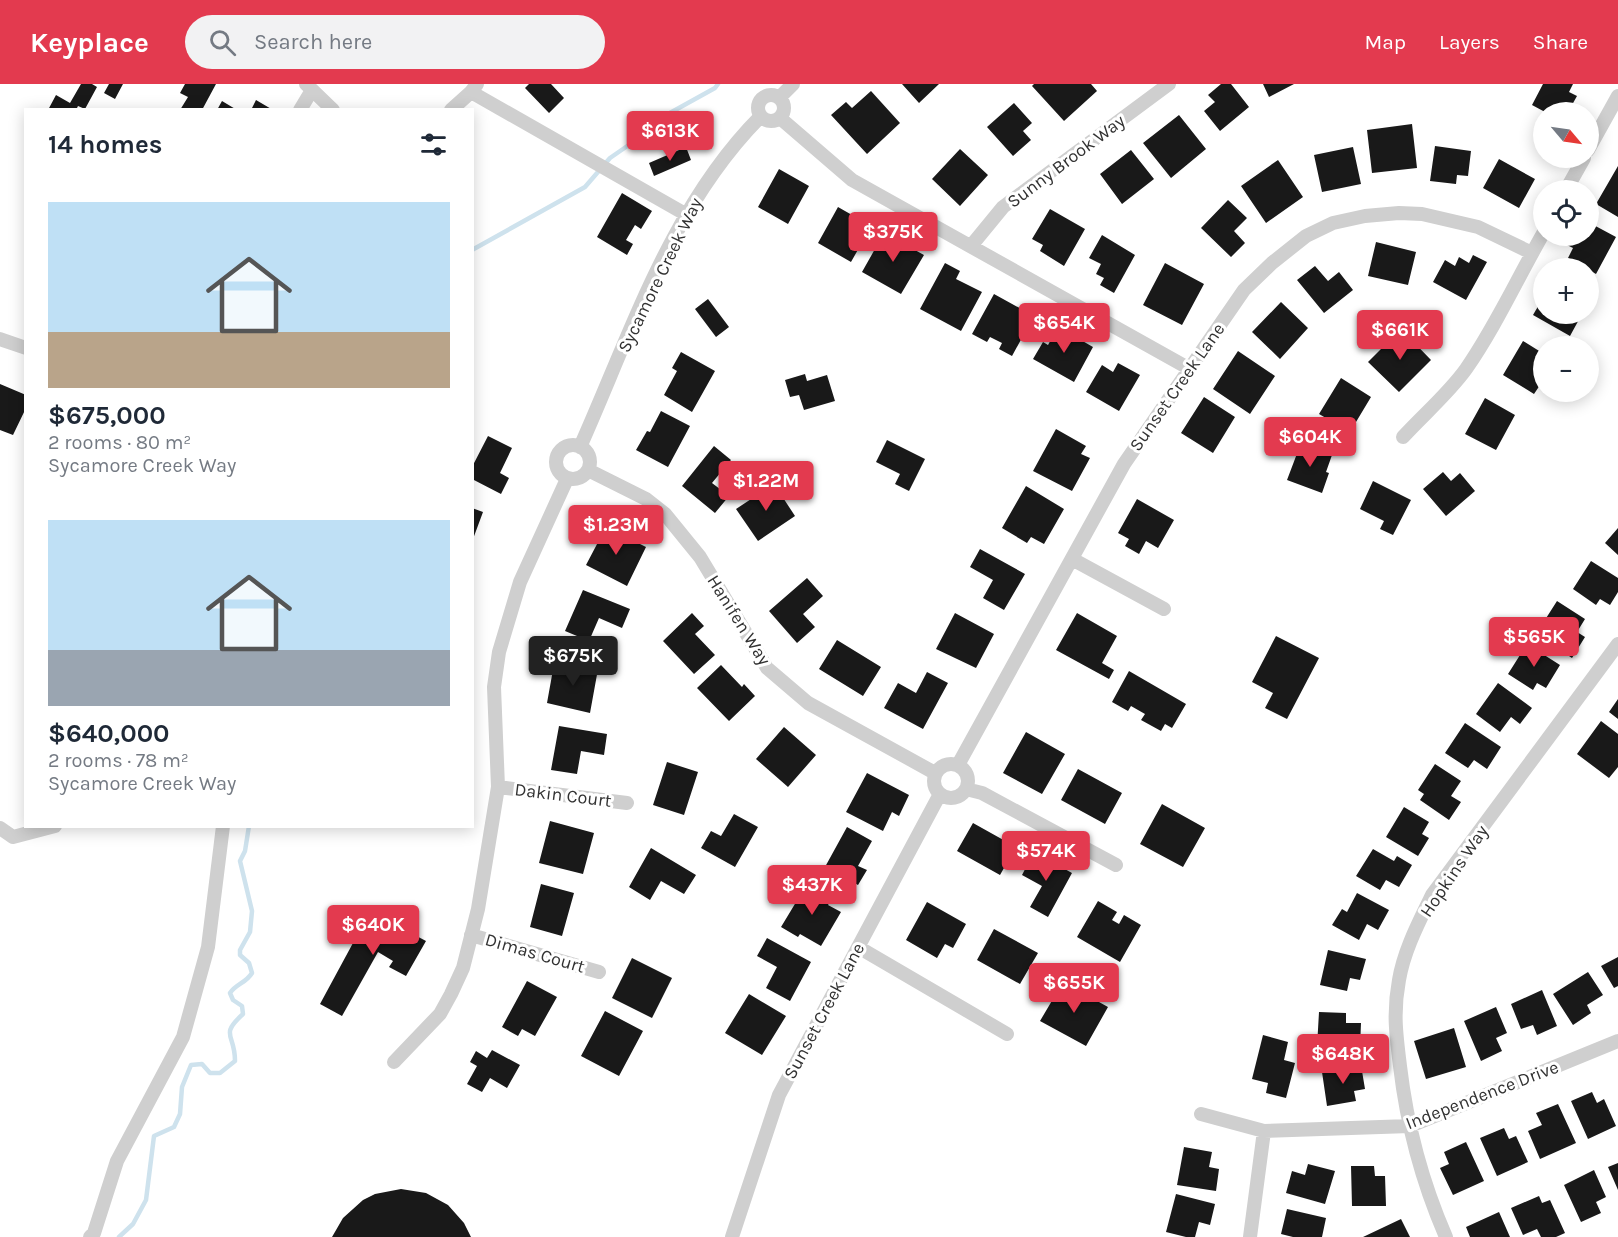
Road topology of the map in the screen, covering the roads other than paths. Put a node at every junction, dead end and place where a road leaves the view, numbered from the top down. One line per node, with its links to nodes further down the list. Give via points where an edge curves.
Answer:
1 (793, 84): 6 (street)
2 (1168, 84): 14 (street, Sunny Brook Way, via 1003,207)
3 (309, 87): 7 (street); 8 (street)
4 (474, 88): 9 (street); 13 (street)
5 (1618, 96): 12 (street)
6 (779, 98): 10 (street, via 763,99 759,106); 11 (street, via 784,107)
7 (301, 108)
8 (331, 108)
9 (453, 108)
10 (761, 116): 11 (street, via 771,121); 13 (street, Sycamore Creek Way, via 730,149)
11 (780, 118): 14 (street, via 852,180)
12 (1599, 130)
13 (687, 215): 21 (street, Sycamore Creek Way, via 642,305)
14 (971, 246): 19 (street)
15 (1536, 246): 16 (street)
16 (1532, 253): 19 (street, Sunset Creek Lane, via 1478,227 1422,214 1388,214 1333,224 1306,236 1244,290); 20 (street, via 1466,369)
17 (0, 339): 18 (street)
18 (24, 347)
19 (1190, 369): 24 (street, Sunset Creek Lane, via 1124,464)
20 (1403, 437)
21 (580, 447): 22 (street, via 589,456); 23 (street, via 564,447 557,455 555,466)
22 (588, 470): 23 (street, via 578,479); 28 (street, Hanifen Way, via 646,499 665,514 700,557 767,668 808,703)
23 (567, 479): 29 (street, via 520,582 499,652 494,687)
24 (1072, 559): 25 (street); 27 (street, Sunset Creek Lane)
25 (1164, 609)
26 (1618, 644): 44 (street, Hopkins Way, via 1432,895 1412,935 1399,979 1394,1020)
27 (958, 765): 28 (street, via 942,765); 30 (street, via 967,774)
28 (935, 773): 31 (street, via 934,784)
29 (498, 787): 32 (street, Dakin Court); 37 (street)
30 (966, 789): 31 (street, via 956,797); 36 (street, via 982,793)
31 (940, 794): 38 (street, Sunset Creek Lane)
32 (627, 803)
33 (0, 828): 34 (street, via 13,837)
34 (47, 828)
35 (222, 828): 46 (street, via 208,947 183,1037 117,1161)
36 (1116, 865)
37 (471, 935): 39 (street, Dimas Court); 42 (street, via 463,968 440,1014)
38 (858, 947): 40 (street); 47 (street, Sunset Creek Lane, via 779,1095)
39 (599, 972)
40 (1007, 1034)
41 (1618, 1041): 44 (street, Independence Drive)
42 (394, 1062)
43 (1201, 1114): 45 (street, Independence Drive)
44 (1410, 1126): 45 (street, Independence Drive); 49 (street, Hopkins Way, via 1429,1198)
45 (1264, 1131): 48 (street)
46 (90, 1237)
47 (732, 1237)
48 (1250, 1237)
49 (1446, 1237)

